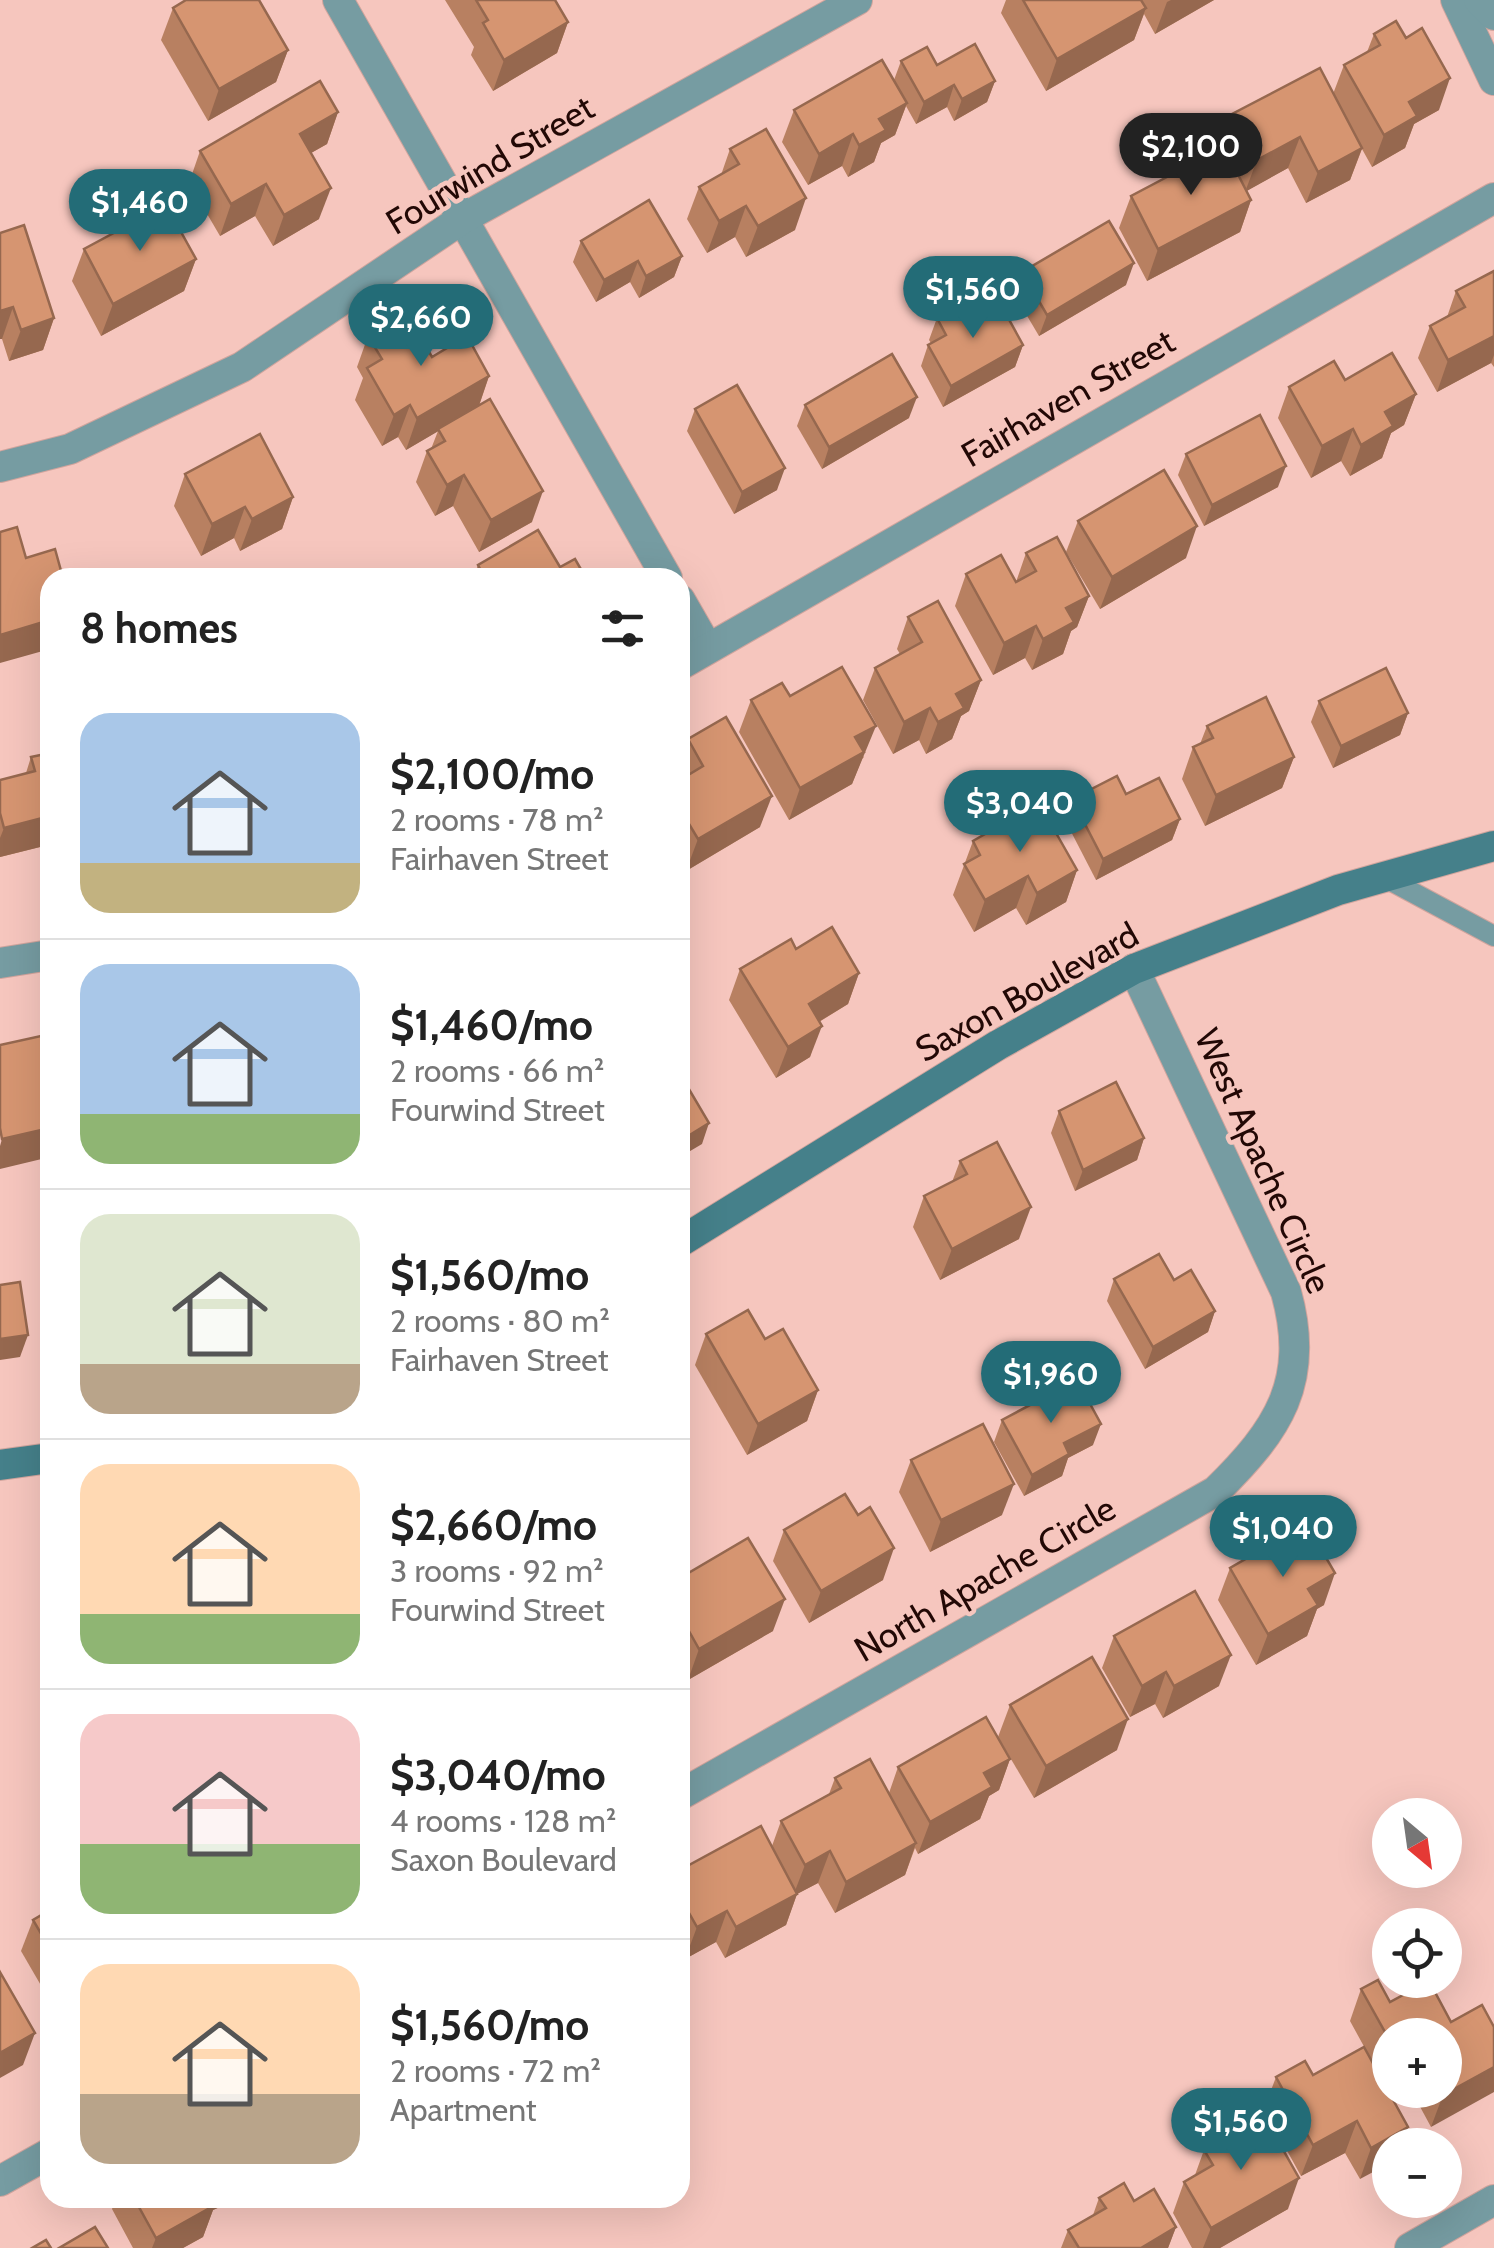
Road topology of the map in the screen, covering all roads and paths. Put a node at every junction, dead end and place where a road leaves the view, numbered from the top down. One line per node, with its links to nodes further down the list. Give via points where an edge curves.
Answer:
1 (338, 0): 8 (street)
2 (857, 0): 8 (street, Fourwind Street)
3 (1456, 0): 6 (street)
4 (1479, 0): 5 (street)
5 (1494, 15)
6 (1494, 80)
7 (1494, 198): 12 (street, Fairhaven Street)
8 (462, 219): 9 (street, Fourwind Street, via 242,367 70,449); 10 (street)
9 (0, 467)
10 (661, 568)
11 (690, 617): 12 (street)
12 (707, 647): 13 (street, Fairhaven Street)
13 (690, 658)
14 (1494, 846): 15 (main road, Saxon Boulevard)
15 (1382, 876): 16 (lane); 19 (main road, Saxon Boulevard)
16 (1494, 936)
17 (40, 957): 18 (street)
18 (0, 962)
19 (1134, 969): 20 (main road, Saxon Boulevard); 21 (street, West Apache Circle, via 1286,1292 1295,1322)
20 (690, 1236)
21 (1292, 1390): 24 (street, North Apache Circle, via 1261,1446 1216,1491)
22 (40, 1459): 23 (main road)
23 (0, 1465)
24 (690, 1789)
25 (40, 2159): 26 (street)
26 (0, 2182)
27 (1494, 2200): 28 (street)
28 (1410, 2248)

